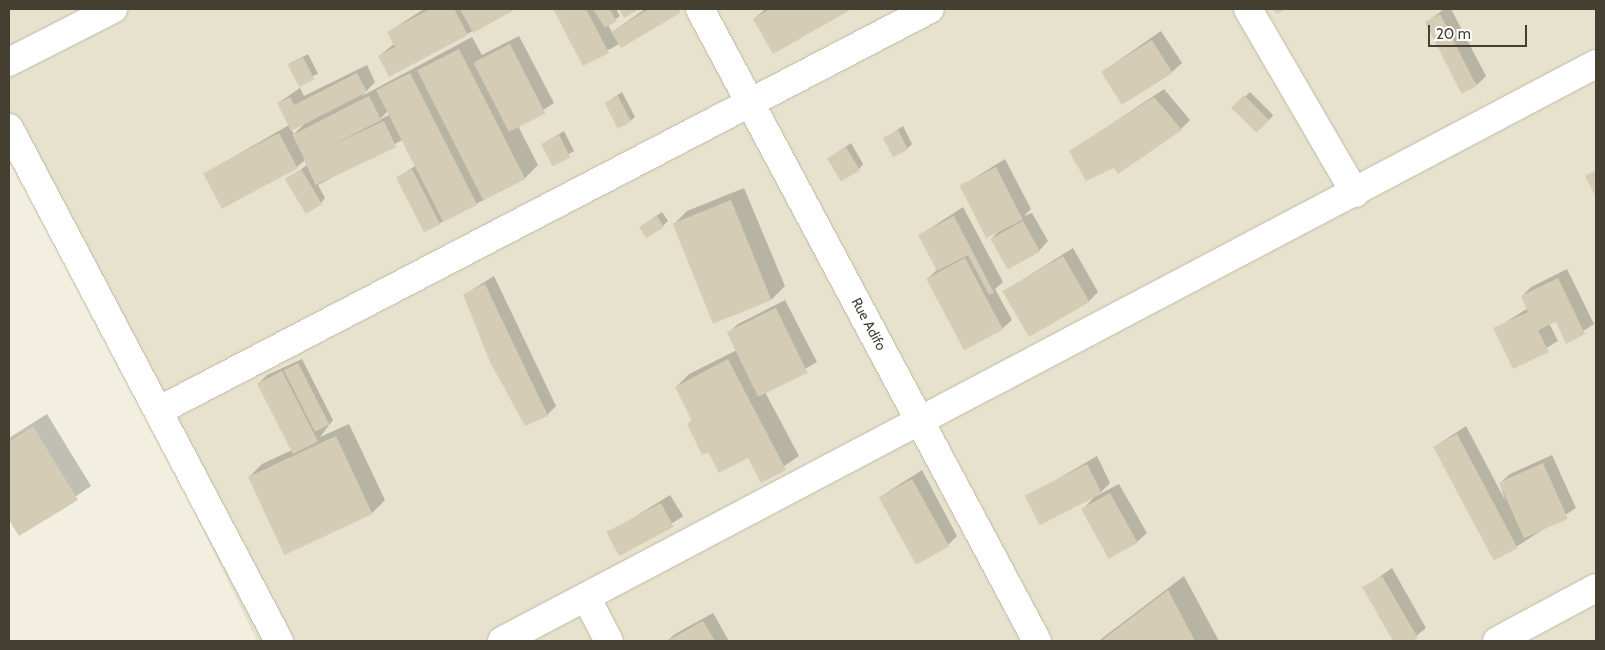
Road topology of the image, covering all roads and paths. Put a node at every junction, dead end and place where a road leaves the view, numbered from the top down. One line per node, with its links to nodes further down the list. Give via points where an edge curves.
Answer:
1 (113, 9): 5 (street)
2 (700, 9): 7 (street, Rue Adifo)
3 (930, 9): 7 (street)
4 (1248, 9): 9 (street)
5 (9, 62)
6 (1596, 64): 9 (street)
7 (751, 102): 10 (street); 11 (street, Rue Adifo)
8 (9, 128): 10 (street)
9 (1355, 193): 11 (street)
10 (158, 412): 14 (street)
11 (921, 420): 13 (street); 17 (street, Rue Adifo)
12 (1596, 588): 18 (street)
13 (587, 599): 15 (street); 16 (street)
14 (279, 641)
15 (502, 641)
16 (609, 641)
17 (1037, 641)
18 (1498, 641)

